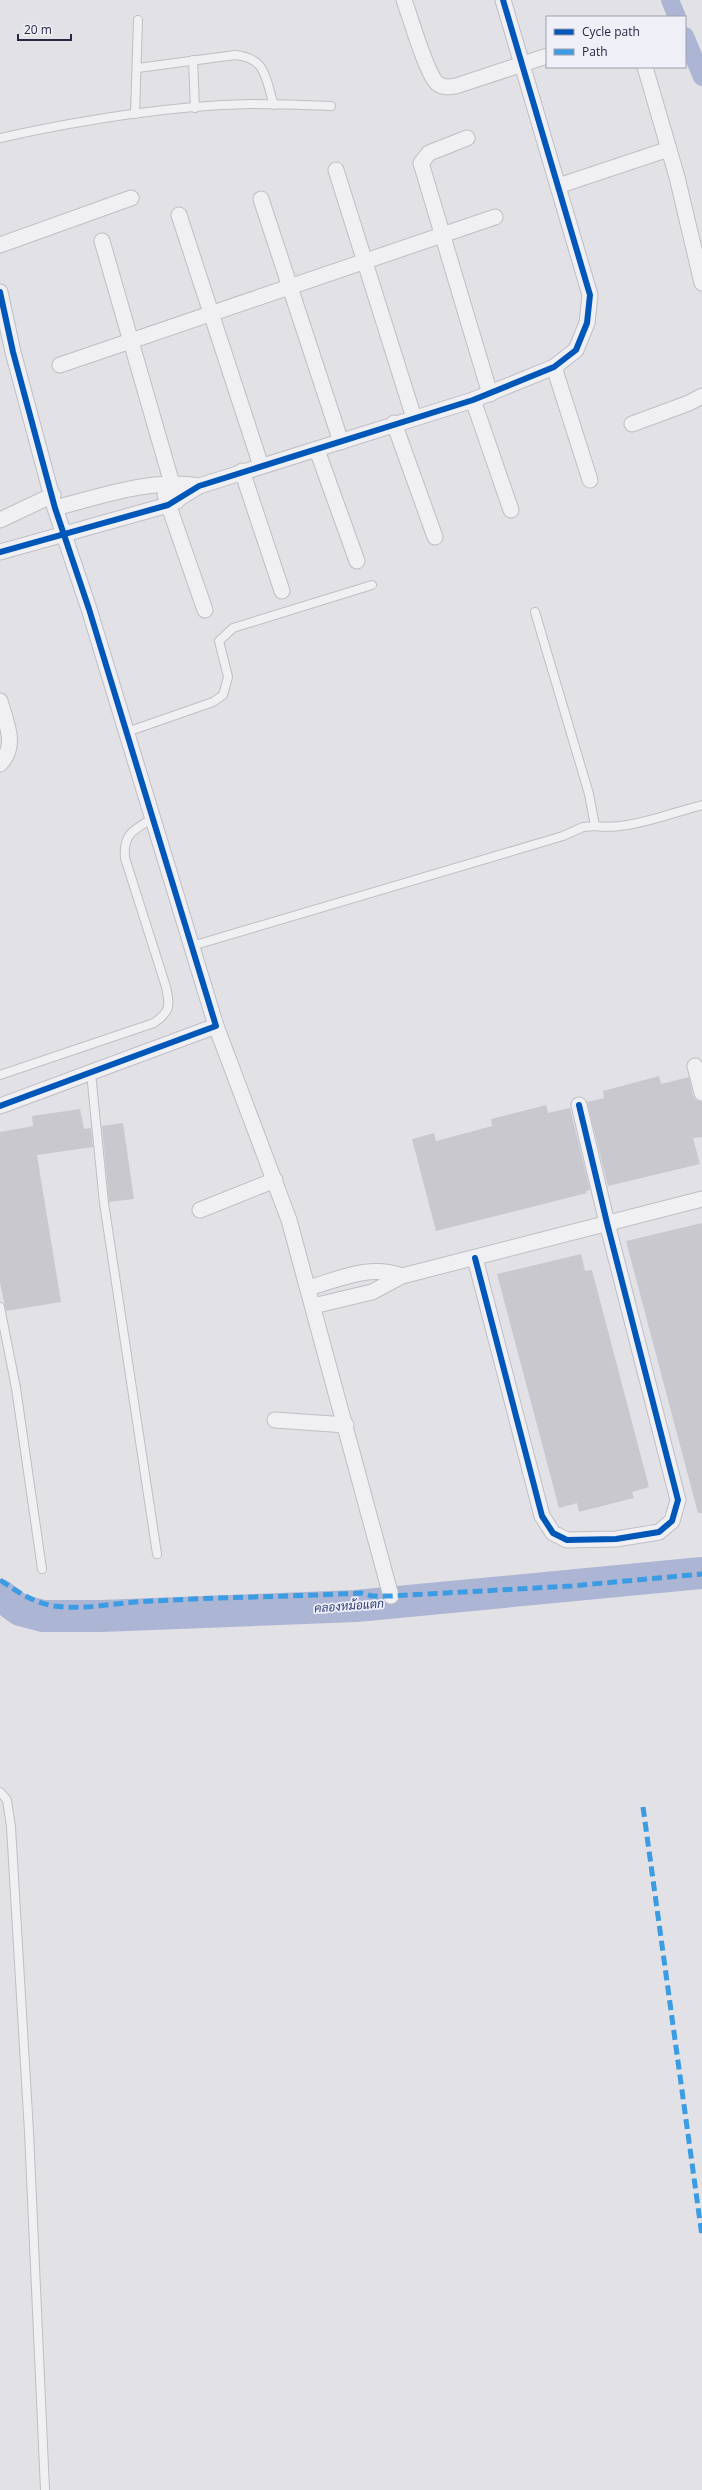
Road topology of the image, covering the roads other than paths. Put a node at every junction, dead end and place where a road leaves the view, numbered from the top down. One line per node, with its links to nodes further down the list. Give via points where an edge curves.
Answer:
1 (404, 0): 6 (street, via 430,72 437,83 445,87 456,86)
2 (503, 0): 6 (street)
3 (138, 20): 7 (lane)
4 (546, 56): 6 (street)
5 (193, 60): 7 (lane); 9 (lane, via 235,55 255,59 262,68); 11 (lane)
6 (522, 63): 17 (street)
7 (138, 68): 12 (lane)
8 (645, 68): 15 (street)
9 (274, 105): 10 (lane); 11 (lane)
10 (332, 106)
11 (196, 108): 12 (lane)
12 (135, 114): 13 (lane)
13 (0, 138)
14 (467, 138): 22 (street, via 429,153 420,163)
15 (669, 149): 17 (street); 26 (street)
16 (336, 170): 25 (street)
17 (558, 186): 32 (street, via 590,295 587,323 576,350)
18 (131, 198): 24 (street)
19 (261, 200): 27 (street)
20 (179, 215): 29 (street)
21 (495, 217): 22 (street)
22 (442, 236): 25 (street); 33 (street)
23 (102, 241): 30 (street)
24 (0, 245)
25 (365, 261): 27 (street); 36 (street)
26 (702, 284)
27 (289, 286): 29 (street); 39 (street)
28 (0, 292): 46 (street, via 12,352)
29 (210, 312): 30 (street); 41 (street)
30 (131, 340): 31 (street); 44 (street)
31 (60, 365)
32 (554, 367): 33 (street); 43 (street)
33 (490, 394): 35 (street)
34 (702, 396): 38 (street)
35 (473, 400): 36 (street); 48 (street)
36 (414, 418): 37 (street)
37 (394, 423): 39 (street); 51 (street)
38 (632, 424)
39 (340, 442): 40 (street)
40 (317, 450): 41 (street); 53 (street)
41 (261, 466): 42 (street)
42 (242, 471): 45 (street); 55 (street)
43 (590, 480)
44 (166, 483): 45 (street); 46 (street); 47 (street)
45 (199, 486): 47 (street)
46 (54, 501): 49 (street); 50 (street)
47 (172, 503): 50 (street); 56 (street)
48 (511, 510)
49 (0, 520)
50 (63, 533): 52 (street); 59 (street)
51 (435, 538)
52 (0, 552)
53 (357, 561)
54 (372, 584): 59 (lane, via 233,628 219,641 228,677 223,695 213,702)
55 (282, 591)
56 (205, 610)
57 (535, 612): 63 (lane)
58 (0, 701): 60 (street, via 10,738 10,751)
59 (127, 732): 62 (street)
60 (0, 764)
61 (702, 805): 63 (lane, via 614,826)
62 (153, 818): 64 (street); 68 (lane, via 131,832 124,843 125,858 170,1003 166,1014 154,1023)
63 (595, 826): 64 (lane, via 583,827 556,838)
64 (192, 946): 65 (street)
65 (216, 1026): 67 (street); 72 (street)
66 (695, 1066): 69 (street)
67 (91, 1073): 71 (street); 83 (lane, via 104,1203)
68 (0, 1075)
69 (702, 1093)
70 (580, 1105): 75 (street)
71 (0, 1106)
72 (275, 1180): 74 (street); 78 (street)
73 (702, 1199): 75 (street)
74 (200, 1210)
75 (607, 1223): 76 (street); 76 (street, via 678,1500 672,1521 659,1532 616,1539 567,1540 553,1533 542,1516)
76 (475, 1258): 77 (street)
77 (402, 1276): 78 (street, via 372,1270); 79 (street, via 372,1292)
78 (308, 1288): 79 (street)
79 (313, 1306): 82 (street)
80 (0, 1307): 84 (lane, via 16,1388)
81 (276, 1420): 82 (street)
82 (346, 1425): 85 (street)
83 (157, 1554)
84 (42, 1569)
85 (391, 1596)
86 (0, 1792): 87 (lane, via 7,1800 11,1827 29,2132)
87 (45, 2490)

